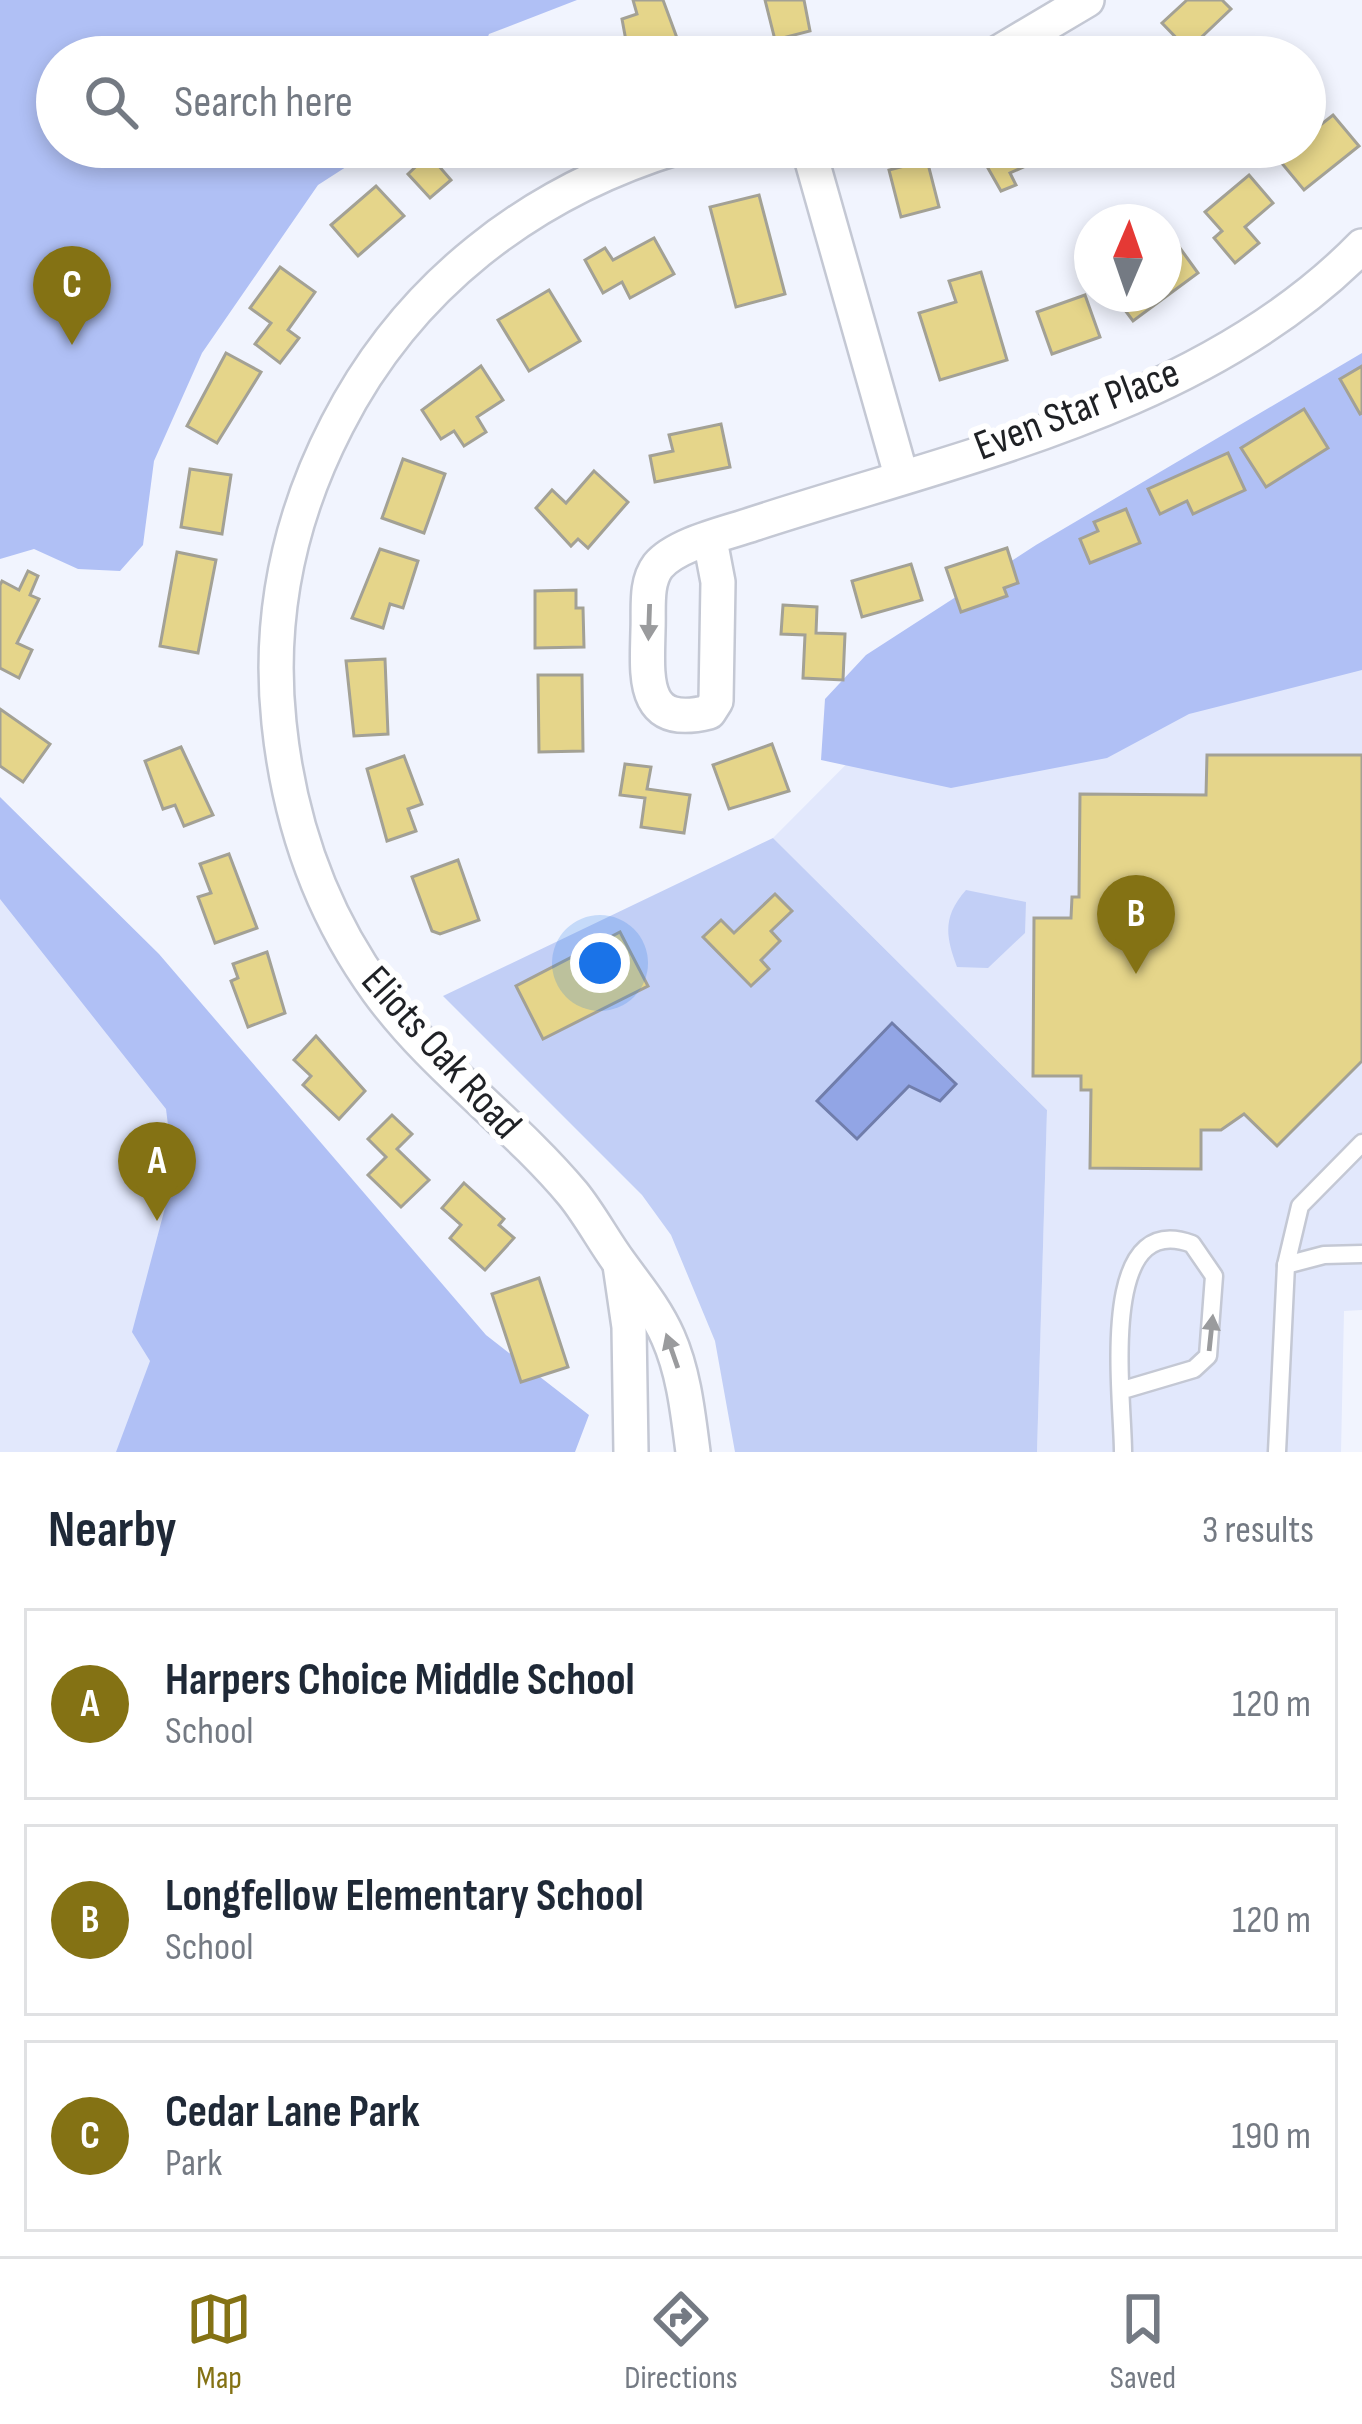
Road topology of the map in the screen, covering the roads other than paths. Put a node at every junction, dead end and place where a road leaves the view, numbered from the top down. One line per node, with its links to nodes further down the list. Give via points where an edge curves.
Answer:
1 (1087, 0): 2 (street)
2 (1026, 36)
3 (627, 168): 10 (street, Eliots Oak Road, via 538,205 489,239 388,341 352,395 305,496 275,631 275,694 293,811 332,915 380,994 573,1194)
4 (814, 168): 6 (street)
5 (1362, 247): 6 (street, Even Star Place, via 1292,304 1138,394)
6 (901, 476): 7 (street, Even Star Place)
7 (710, 540): 7 (street, Even Star Place, one-way to 7, via 662,560 649,586 646,683 663,711 678,716 709,712 716,701 718,582)
8 (1362, 1143): 11 (lane, via 1300,1206)
9 (1362, 1254): 11 (lane)
10 (620, 1263): 13 (street, Eliots Oak Road); 14 (street, Eliots Oak Road, one-way to 10, via 670,1341)
11 (1286, 1265): 16 (lane)
12 (1123, 1390): 12 (lane, one-way to 12, via 1193,1369 1208,1356 1214,1276 1192,1244 1161,1238 1130,1262); 15 (lane)
13 (631, 1452)
14 (693, 1452)
15 (1123, 1452)
16 (1277, 1452)

